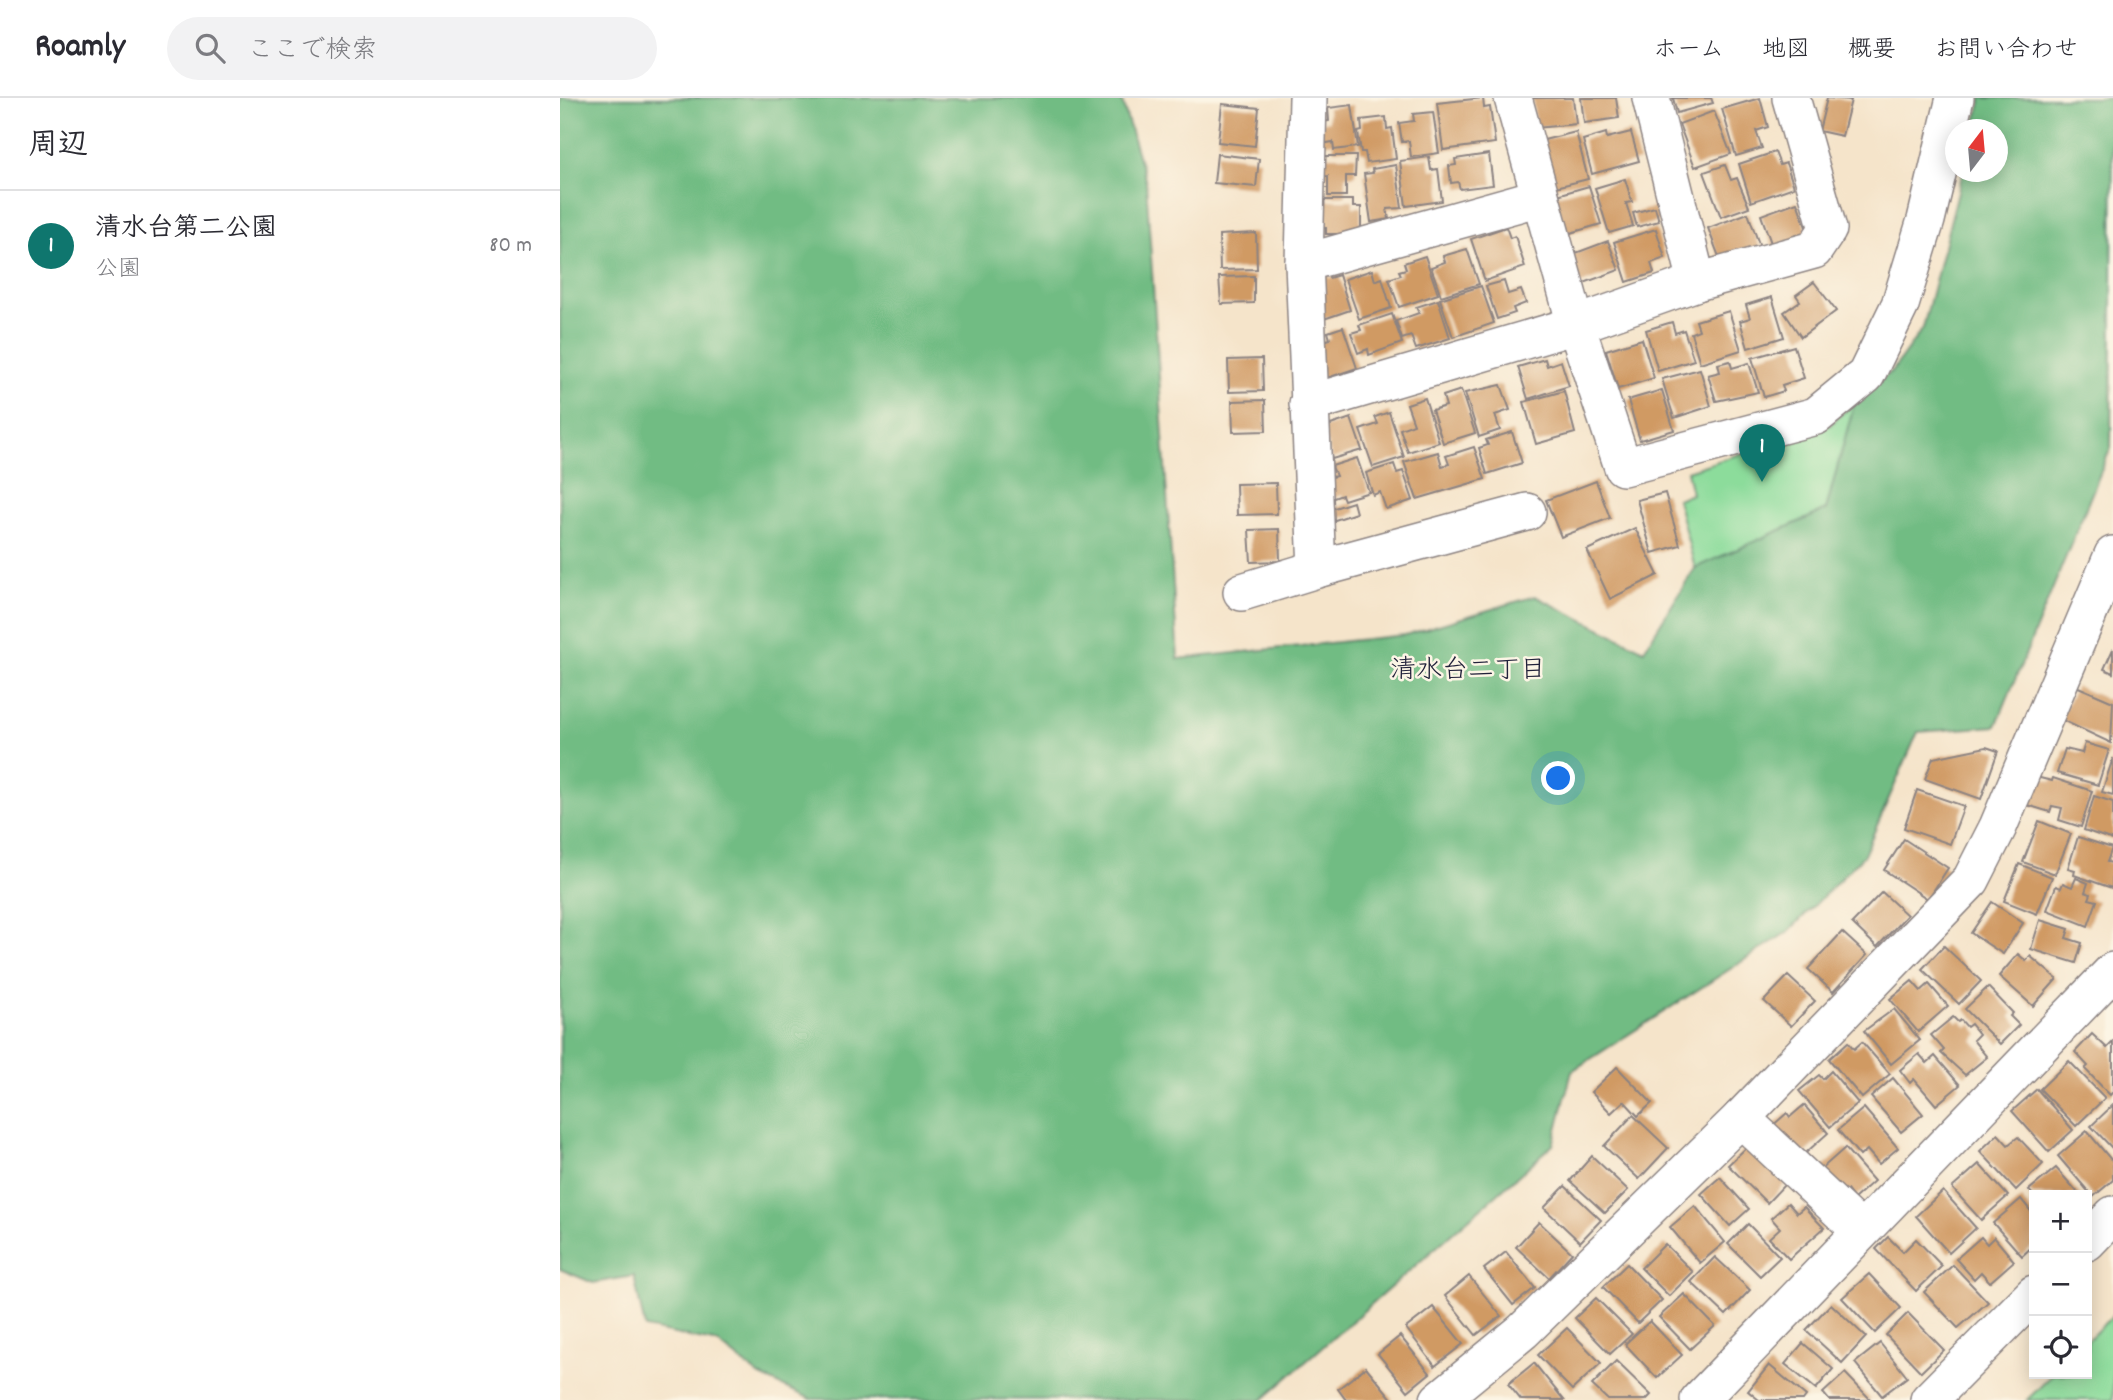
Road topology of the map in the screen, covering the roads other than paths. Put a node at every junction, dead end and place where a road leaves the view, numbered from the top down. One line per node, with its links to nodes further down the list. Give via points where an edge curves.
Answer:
1 (1308, 98): 7 (street)
2 (1513, 98): 6 (street)
3 (1651, 98): 8 (street)
4 (1791, 98): 8 (street, via 1828,229 1814,250)
5 (1955, 98): 9 (street, via 1900,304 1866,375 1816,416 1623,467)
6 (1540, 197): 7 (street); 9 (street)
7 (1304, 264): 10 (street)
8 (1697, 282): 9 (street)
9 (1576, 325): 10 (street)
10 (1308, 404): 13 (street)
11 (1527, 512): 13 (street)
12 (2113, 555): 16 (street, via 1998,827 1971,880)
13 (1318, 569): 14 (street)
14 (1241, 592)
15 (2113, 971): 18 (street)
16 (1741, 1118): 18 (street); 21 (street, via 1523,1331)
17 (2113, 1216): 19 (street)
18 (1861, 1231): 22 (street)
19 (2092, 1237)
20 (2029, 1299): 23 (street)
21 (1439, 1400)
22 (1699, 1400)
23 (1929, 1400)

